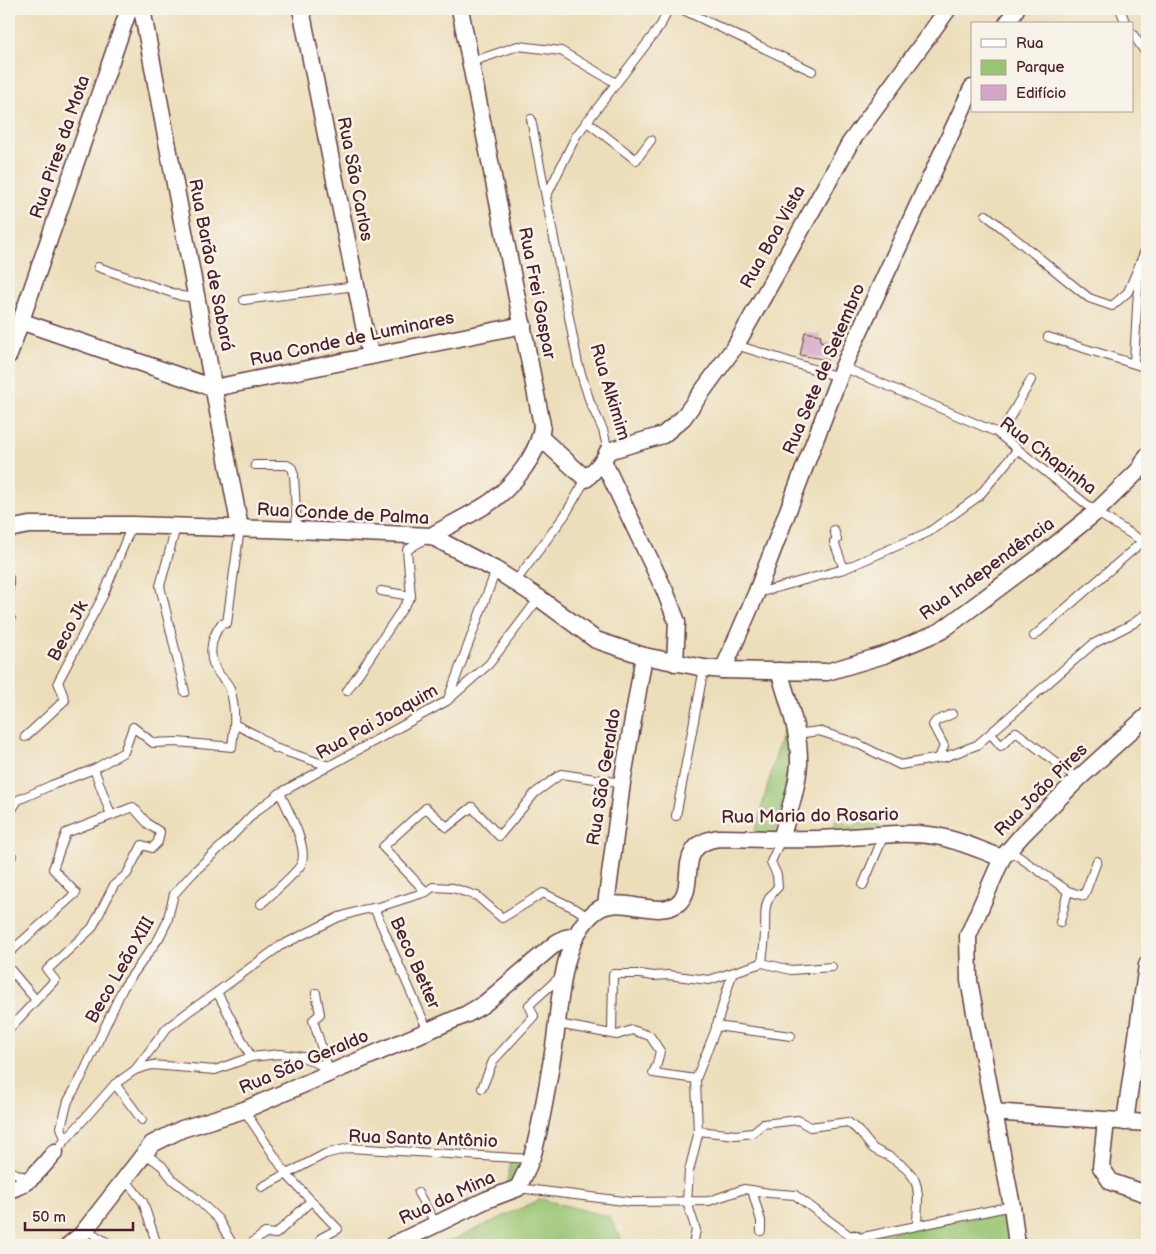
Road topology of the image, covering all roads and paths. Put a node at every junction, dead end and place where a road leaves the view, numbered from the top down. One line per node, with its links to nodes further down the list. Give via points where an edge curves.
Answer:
1 (129, 9): 29 (street, Rua Pires da Mota)
2 (142, 9): 27 (street, Rua Barão de Sabará)
3 (300, 9): 26 (street, Rua São Carlos)
4 (460, 9): 14 (street, Rua Frei Gaspar)
5 (668, 9): 16 (lane, via 661,25)
6 (681, 9): 15 (lane)
7 (948, 9): 32 (street, Rua Boa Vista, via 850,143)
8 (1016, 9): 10 (street)
9 (1120, 9): 11 (lane)
10 (1008, 22)
11 (1125, 22)
12 (1134, 36): 13 (lane)
13 (1147, 55)
14 (471, 62): 16 (lane, via 518,46 561,51); 30 (street, Rua Frei Gaspar)
15 (812, 71)
16 (616, 83): 19 (lane)
17 (971, 90): 37 (street, Rua Sete de Setembro)
18 (532, 119): 21 (lane, Rua Alkimim)
19 (586, 121): 20 (lane, via 636,160); 21 (lane)
20 (651, 140)
21 (547, 195): 43 (lane, Rua Alkimim, via 578,364 590,402 604,430)
22 (986, 216): 24 (lane, via 1089,298 1112,306 1128,292)
23 (1147, 246): 24 (lane)
24 (1140, 264): 35 (lane)
25 (98, 267): 27 (lane, via 181,296)
26 (356, 286): 28 (lane); 34 (street, Rua São Carlos)
27 (197, 298): 39 (street, Rua Barão de Sabará)
28 (244, 300)
29 (20, 321): 33 (street, Rua Pires da Mota); 39 (street)
30 (523, 324): 34 (street, Rua Conde de Luminares); 41 (street, Rua Frei Gaspar, via 542,425)
31 (1048, 337): 35 (lane)
32 (736, 345): 37 (lane, Rua Chapinha); 43 (street, Rua Boa Vista, via 683,418 662,434)
33 (9, 355)
34 (370, 356): 39 (street, Rua Conde de Luminares)
35 (1134, 364): 36 (lane)
36 (1147, 368)
37 (841, 372): 40 (lane, Rua Chapinha); 62 (street, Rua Sete de Setembro)
38 (1031, 380): 40 (lane)
39 (214, 388): 50 (street, Rua Barão de Sabará)
40 (1000, 435): 42 (lane, Rua Chapinha)
41 (541, 438): 46 (street); 54 (street, via 524,470 493,500)
42 (1018, 449): 47 (lane, Rua Chapinha); 56 (lane, via 979,496 929,532)
43 (606, 456): 46 (street); 68 (street, Rua Alkimim, via 674,614)
44 (1147, 456): 47 (street, Rua Independência, via 1140,470)
45 (255, 465): 52 (lane, via 287,464 292,468)
46 (586, 479): 59 (lane, via 565,515)
47 (1096, 512): 55 (lane, Rua Chapinha); 71 (street, Rua Independência, via 941,631 884,655 827,672)
48 (132, 525): 49 (street, Rua Conde de Palma); 51 (street, Rua Conde de Palma, via 29,525); 80 (lane, Beco Jk, via 103,596 58,682 65,700)
49 (176, 527): 50 (street, Rua Conde de Palma); 73 (lane, via 160,586)
50 (240, 528): 52 (street, Rua Conde de Palma); 77 (lane, via 227,623 221,624 216,631 211,648 217,672 230,688)
51 (9, 529)
52 (297, 530): 54 (street, Rua Conde de Palma)
53 (834, 530): 56 (lane, via 837,540 834,542)
54 (431, 536): 57 (street, Rua Conde de Palma); 63 (lane, via 408,550)
55 (1145, 543): 66 (lane)
56 (844, 569): 62 (lane)
57 (496, 570): 59 (street, Rua Conde de Palma); 74 (lane)
58 (9, 578): 60 (lane)
59 (515, 583): 64 (street, Rua Conde de Palma)
60 (9, 589)
61 (381, 591): 63 (lane)
62 (756, 594): 70 (street, Rua Sete de Setembro)
63 (410, 596): 72 (lane)
64 (540, 598): 67 (street, Rua Conde de Palma, via 596,640); 74 (lane, Rua Pai Joaquim, via 489,664)
65 (1147, 613): 79 (lane, via 1093,644)
66 (1034, 636)
67 (644, 656): 68 (street, Rua Independência); 85 (street, Rua São Geraldo)
68 (675, 663): 69 (street, Rua Independência)
69 (704, 668): 70 (street, Rua Independência); 90 (lane)
70 (723, 670): 71 (street, Rua Independência)
71 (779, 671): 78 (street)
72 (348, 691)
73 (185, 692)
74 (447, 701): 82 (lane, Rua Pai Joaquim)
75 (952, 714): 81 (lane, via 933,725 944,746)
76 (1147, 716): 84 (street, Rua João Pires)
77 (236, 725): 82 (lane, via 275,748); 83 (lane, via 232,747 153,743 133,727 124,752)
78 (796, 734): 81 (lane, via 819,731 856,743 900,765); 92 (street, via 799,764)
79 (991, 734): 81 (lane, via 977,745); 84 (lane, via 1001,746 1016,732)
80 (25, 736)
81 (939, 758)
82 (328, 766): 86 (lane, Rua Pai Joaquim)
83 (94, 769): 88 (lane, via 18,800); 89 (lane)
84 (1078, 779): 93 (street, Rua João Pires)
85 (622, 783): 97 (lane, via 561,774 535,793 499,836 472,807 447,827 426,808 382,847); 99 (street, Rua São Geraldo)
86 (280, 792): 87 (lane, Rua Pai Joaquim); 98 (lane, via 304,856 300,866)
87 (255, 812): 133 (lane, Beco Leão XIII, via 174,894 159,938 123,988 68,1101)
88 (9, 814)
89 (111, 814): 104 (lane, via 66,833 53,869 76,893); 113 (lane, via 133,807 160,832 158,842 152,848 142,845 127,874 114,885 92,928 47,970 55,980)
90 (676, 816)
91 (884, 834): 92 (street, Rua Maria do Rosario); 93 (street, Rua Maria do Rosario, via 936,836); 95 (lane)
92 (781, 839): 99 (street, Rua Maria do Rosario, via 706,839 698,845 689,861 684,894 677,904 666,909); 105 (lane, via 771,862 778,887 769,896 764,912 766,930)
93 (1005, 854): 96 (lane); 127 (street, Rua João Pires, via 968,936 969,981)
94 (1096, 861): 96 (lane, via 1084,896)
95 (863, 885)
96 (1068, 891): 102 (lane)
97 (426, 892): 100 (lane); 101 (lane, via 434,887 469,893 502,918 543,893)
98 (261, 904)
99 (606, 905): 101 (street)
100 (374, 908): 111 (lane, via 339,918 280,946); 117 (lane, Beco Better)
101 (588, 917): 103 (street)
102 (1060, 922)
103 (575, 936): 109 (street); 117 (street, Rua São Geraldo, via 556,943 484,1004)
104 (9, 953)
105 (762, 963): 108 (lane, via 791,970); 110 (lane)
106 (1147, 965): 130 (street)
107 (9, 968): 113 (lane)
108 (832, 968)
109 (564, 973): 114 (street); 125 (lane, via 529,1005 534,1016 493,1061)
110 (732, 974): 115 (lane); 118 (lane, via 709,980 613,974)
111 (217, 992): 120 (lane); 122 (lane, via 168,1028)
112 (316, 993): 121 (lane, via 320,1014 313,1020)
113 (36, 1000): 116 (lane)
114 (558, 1024): 118 (lane); 135 (street)
115 (716, 1026): 119 (lane); 123 (lane)
116 (9, 1029)
117 (428, 1031): 121 (street, Rua São Geraldo)
118 (612, 1034): 123 (lane, via 632,1030 650,1036 660,1051 653,1073)
119 (791, 1036)
120 (251, 1057): 121 (lane, via 280,1054 303,1057); 122 (lane, via 215,1070 152,1065)
121 (331, 1069): 126 (street, Rua São Geraldo)
122 (135, 1070): 124 (lane)
123 (696, 1079): 132 (lane)
124 (115, 1084): 128 (lane); 133 (lane)
125 (482, 1088)
126 (244, 1110): 134 (street, Rua São Geraldo, via 182,1129 152,1144); 137 (lane)
127 (993, 1112): 129 (street); 148 (street, Rua João Pires)
128 (142, 1120)
129 (1106, 1121): 130 (street); 145 (street, via 1101,1167 1111,1182)
130 (1125, 1122): 131 (street)
131 (1147, 1123)
132 (698, 1131): 147 (lane, via 689,1171); 150 (lane, via 736,1134 752,1133 763,1124 798,1120 810,1127 848,1122 867,1143 914,1176 918,1185)
133 (60, 1146): 138 (street)
134 (145, 1153): 139 (street, Rua São Geraldo); 157 (lane, via 218,1219)
135 (531, 1158): 137 (lane, Rua Santo Antônio, via 349,1148 325,1154); 141 (street)
136 (9, 1171): 138 (lane)
137 (287, 1175): 140 (lane, Rua Santo Antônio); 146 (lane)
138 (31, 1179): 142 (street)
139 (125, 1179): 151 (street, Rua São Geraldo); 156 (lane, via 143,1202)
140 (262, 1187)
141 (518, 1188): 147 (lane, via 632,1202); 149 (street, Rua da Mina)
142 (9, 1190)
143 (752, 1190): 147 (lane, via 744,1189 709,1201); 152 (lane); 153 (lane, via 795,1195)
144 (418, 1193): 149 (lane)
145 (1147, 1194)
146 (311, 1200): 158 (lane, via 276,1234 265,1233); 159 (lane, via 338,1229 321,1238)
147 (687, 1202): 161 (lane, via 696,1230)
148 (1012, 1206): 150 (lane); 162 (street, Rua João Pires)
149 (436, 1224): 160 (street, Rua da Mina)
150 (917, 1225): 153 (lane)
151 (86, 1229): 154 (street, Rua São Geraldo); 155 (lane)
152 (761, 1231)
153 (855, 1242)
154 (69, 1245)
155 (111, 1245)
156 (156, 1245)
157 (233, 1245)
158 (249, 1245)
159 (326, 1245)
160 (393, 1245)
161 (693, 1245)
162 (1018, 1245)

